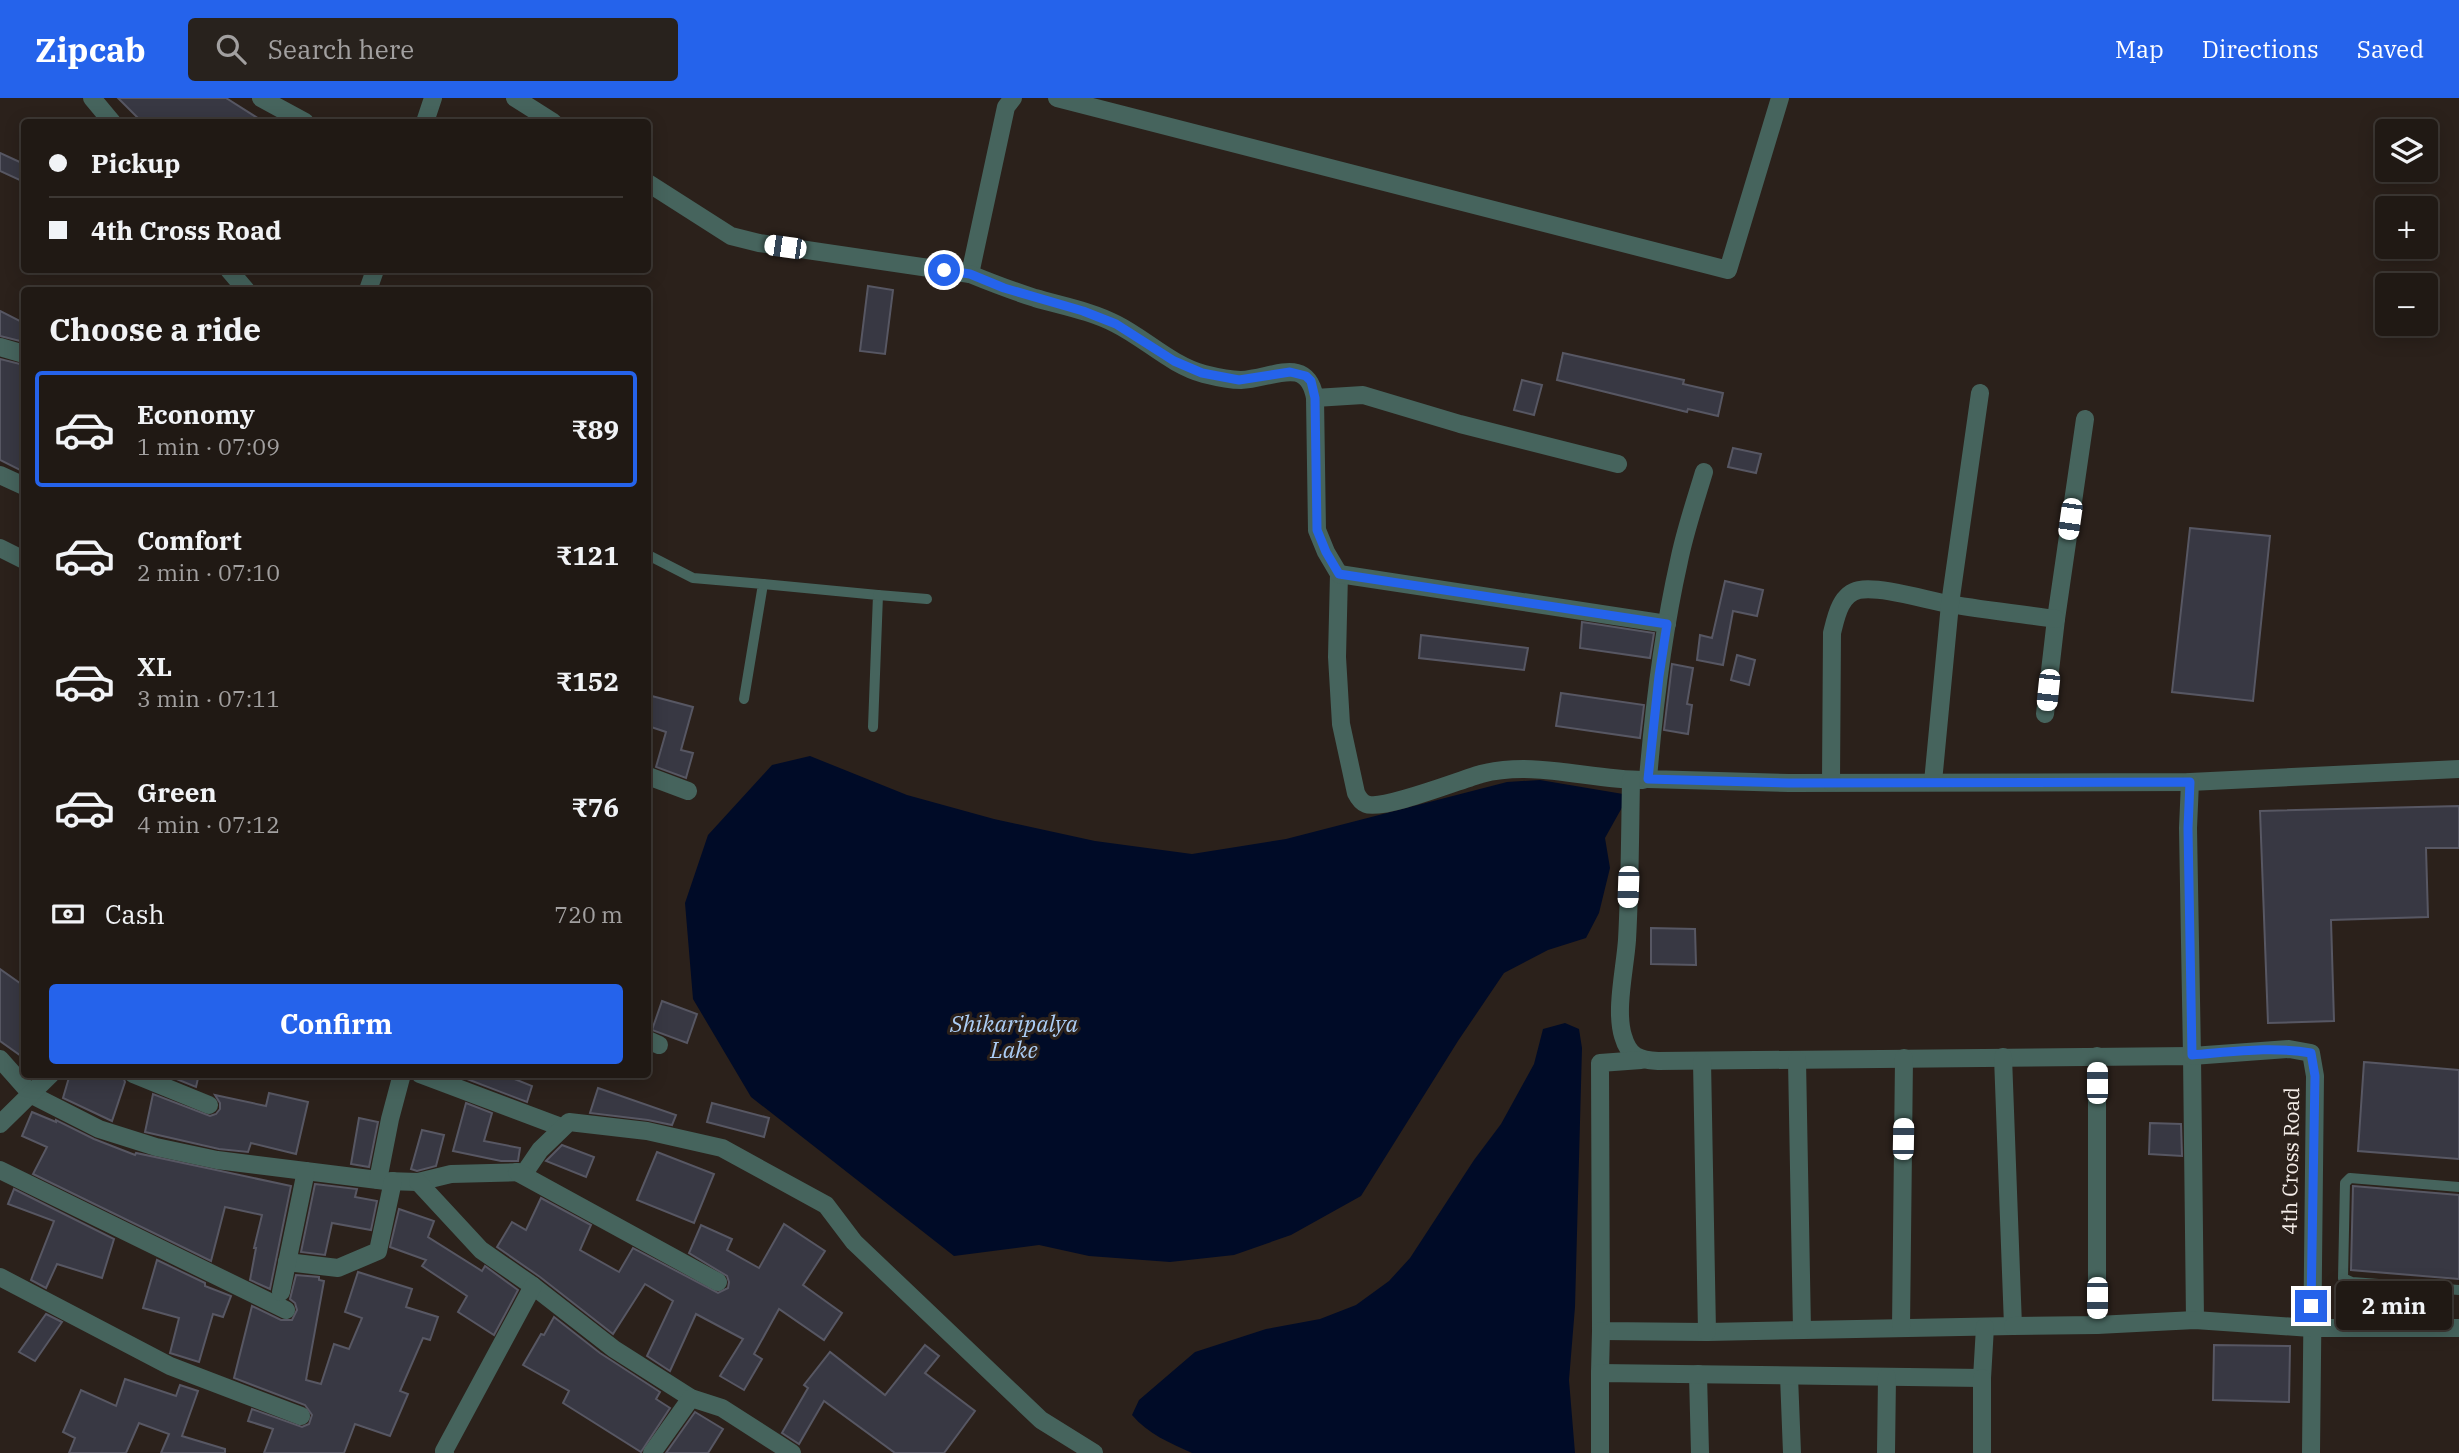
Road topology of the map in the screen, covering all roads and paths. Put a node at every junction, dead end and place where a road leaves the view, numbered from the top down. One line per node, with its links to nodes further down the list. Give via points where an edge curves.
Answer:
1 (92, 98): 8 (street)
2 (261, 98): 9 (street)
3 (433, 98): 10 (street)
4 (515, 98): 11 (street)
5 (1013, 98): 14 (street, via 1006,107)
6 (1057, 98): 7 (street, via 1728,270)
7 (1780, 98)
8 (109, 119)
9 (300, 119)
10 (426, 119)
11 (548, 119)
12 (651, 185): 14 (street, via 731,236)
13 (232, 273): 15 (street)
14 (970, 274): 19 (street, via 1116,324 1202,373 1239,380 1290,372 1306,376)
15 (243, 287)
16 (0, 347): 17 (street)
17 (21, 353)
18 (1980, 393): 32 (street)
19 (1315, 398): 21 (street, via 1363,394); 28 (street, via 1317,530)
20 (2085, 419): 33 (street)
21 (1618, 464)
22 (1704, 472): 34 (street, via 1679,559)
23 (0, 475): 24 (street)
24 (21, 485)
25 (0, 548): 27 (street)
26 (651, 557): 29 (lane, via 693,578)
27 (21, 558)
28 (1339, 574): 34 (street); 40 (street, via 1341,724 1356,793 1366,805 1387,804 1505,769)
29 (763, 584): 30 (lane); 35 (lane)
30 (878, 595): 31 (lane); 37 (lane)
31 (926, 598)
32 (1950, 604): 33 (street); 41 (street, via 1875,590 1858,590 1846,597 1832,633); 42 (street)
33 (2056, 619): 36 (street)
34 (1667, 624): 40 (street)
35 (744, 698)
36 (2045, 714)
37 (873, 727)
38 (2459, 769): 43 (street)
39 (651, 777): 44 (street)
40 (1640, 780): 41 (street); 50 (street, via 1620,1021 1630,1052)
41 (1830, 782): 42 (street)
42 (1933, 782): 43 (street)
43 (2190, 782): 45 (street)
44 (688, 791)
45 (2192, 1055): 46 (street); 72 (street); 77 (street, 4th Cross Road, via 2277,1049 2311,1053 2315,1088)
46 (2097, 1056): 47 (street); 73 (street)
47 (2003, 1057): 48 (street); 74 (street)
48 (1904, 1058): 51 (street); 76 (street)
49 (0, 1059): 57 (street)
50 (1641, 1060): 52 (street); 80 (street, via 1600,1063)
51 (1797, 1060): 52 (street); 79 (street)
52 (1702, 1061): 81 (street)
53 (47, 1078): 57 (street)
54 (143, 1078): 58 (street)
55 (401, 1078): 64 (street, via 390,1119)
56 (431, 1078): 60 (street)
57 (32, 1095): 59 (street); 62 (street, via 99,1129 156,1147)
58 (209, 1105)
59 (0, 1124)
60 (561, 1127): 63 (street, via 524,1172); 92 (street, via 569,1122 647,1131 722,1148 826,1205 854,1242 1041,1420)
61 (0, 1170): 67 (street, via 284,1301)
62 (306, 1171): 64 (street); 67 (street)
63 (517, 1172): 65 (street, via 451,1174); 69 (street)
64 (386, 1180): 65 (street); 67 (street, via 378,1251 338,1268)
65 (418, 1182): 70 (street, via 481,1250)
66 (2459, 1187): 71 (lane, via 2350,1178 2345,1183 2343,1279)
67 (287, 1262)
68 (0, 1277): 88 (street, via 170,1366)
69 (718, 1282)
70 (533, 1286): 87 (street, via 614,1349); 89 (street)
71 (2459, 1290)
72 (2195, 1320): 73 (street); 77 (street)
73 (2097, 1325): 74 (street)
74 (2013, 1326): 75 (street)
75 (1985, 1327): 76 (street); 86 (street)
76 (1901, 1328): 79 (street)
77 (2311, 1328): 78 (street); 98 (street, 4th Cross Road)
78 (2459, 1328)
79 (1802, 1330): 81 (street)
80 (1601, 1331): 81 (street); 82 (street)
81 (1707, 1332)
82 (1600, 1373): 83 (street); 93 (street)
83 (1698, 1374): 84 (street); 94 (street)
84 (1789, 1376): 85 (street); 95 (street)
85 (1887, 1377): 86 (street); 96 (street)
86 (1982, 1378): 97 (street)
87 (691, 1398): 90 (street); 91 (street, via 722,1408)
88 (301, 1416)
89 (445, 1453)
90 (652, 1453)
91 (792, 1453)
92 (1094, 1453)
93 (1600, 1453)
94 (1700, 1453)
95 (1792, 1453)
96 (1886, 1453)
97 (1982, 1453)
98 (2311, 1453)

